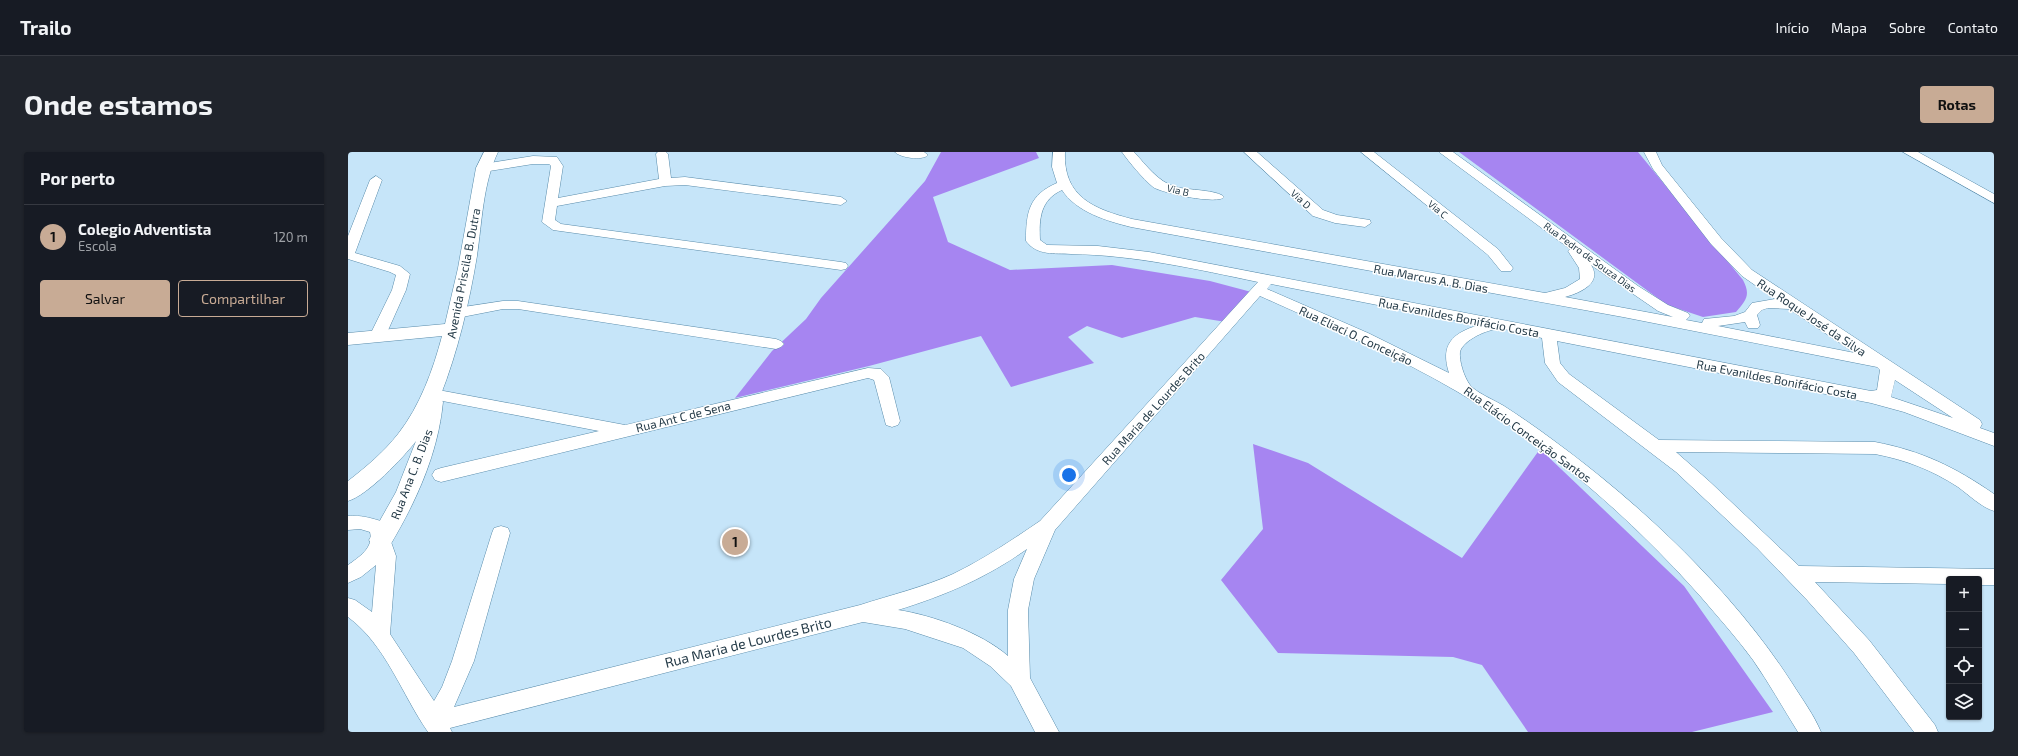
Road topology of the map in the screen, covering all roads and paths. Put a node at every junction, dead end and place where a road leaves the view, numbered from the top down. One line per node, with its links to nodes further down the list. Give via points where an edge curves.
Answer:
1 (492, 152): 14 (street, Avenida Priscila B. Dutra)
2 (901, 152): 12 (street)
3 (1059, 152): 17 (street, via 1058,169)
4 (1128, 152): 18 (street, Via B, via 1158,185 1175,191)
5 (1250, 152): 22 (street, Via D, via 1318,213 1335,219)
6 (1367, 152): 26 (street, Via C, via 1493,252)
7 (1445, 152): 23 (street, Rua Pedro de Souza Dias)
8 (1646, 152): 13 (street, Rua Roque José da Silva)
9 (1650, 152): 13 (street, Rua Roque José da Silva)
10 (1908, 152): 19 (street)
11 (662, 154): 16 (street)
12 (922, 154)
13 (1657, 166): 27 (street, Rua Roque José da Silva, via 1716,241)
14 (482, 168): 21 (street, via 533,160 553,160 557,166); 38 (street, Avenida Priscila B. Dutra)
15 (376, 180): 24 (street)
16 (665, 182): 20 (street, via 685,181); 21 (street)
17 (1063, 185): 28 (street, Rua Evanildes Bonifácio Costa, via 1042,196 1034,209 1033,241 1038,246 1045,249 1076,248 1119,252); 31 (street, Rua Marcus A. B. Dias, via 1084,205 1131,223)
18 (1218, 197)
19 (1994, 199)
20 (841, 201)
21 (551, 203): 25 (street, via 548,222 558,227)
22 (1365, 223)
23 (1567, 241): 29 (street, via 1586,268); 30 (street, Rua Pedro de Souza Dias)
24 (348, 254): 41 (street, via 403,274 399,290)
25 (841, 266)
26 (1506, 268)
27 (1747, 273): 32 (street, Rua Roque José da Silva); 34 (street)
28 (1263, 284): 36 (street, Rua Evanildes Bonifácio Costa); 48 (street, Rua Eliaci O. Conceição); 62 (street, Rua Maria de Lourdes Brito)
29 (1583, 284): 30 (street, via 1605,278); 31 (street, via 1565,294); 33 (street, via 1582,299)
30 (1630, 288): 34 (street, Rua Pedro de Souza Dias, via 1663,308 1707,322 1736,320); 35 (street, via 1638,296 1638,304 1633,309)
31 (1531, 296): 33 (street, Rua Marcus A. B. Dias)
32 (1793, 305): 34 (street, Rua Pedro de Souza Dias, via 1771,304); 37 (street, Rua Roque José da Silva)
33 (1596, 308): 35 (street, Rua Marcus A. B. Dias)
34 (1753, 311): 43 (street, via 1753,325)
35 (1622, 312): 43 (street, Rua Marcus A. B. Dias)
36 (1498, 325): 40 (street, Rua Evanildes Bonifácio Costa); 48 (street, Rua Elácio Conceição Santos, via 1464,336 1455,344 1451,358 1454,371)
37 (1828, 328): 45 (street, via 1824,340); 46 (street, Rua Roque José da Silva)
38 (448, 330): 39 (street); 44 (street, via 503,305 518,305); 47 (street, Avenida Priscila B. Dutra)
39 (403, 334): 41 (street); 47 (street, via 431,347 439,358)
40 (1550, 335): 50 (street, Rua Evanildes Bonifácio Costa); 57 (street, via 1549,355 1557,373)
41 (377, 337): 42 (street)
42 (348, 339)
43 (1776, 341): 45 (street, Rua Marcus A. B. Dias)
44 (776, 344)
45 (1809, 348): 46 (street, Rua Marcus A. B. Dias)
46 (1884, 366): 50 (street, via 1887,386); 51 (street, Rua Roque José da Silva)
47 (441, 367): 49 (street, Avenida Priscila B. Dutra)
48 (1464, 389): 74 (street, Rua Elácio Conceição Santos, via 1499,411 1574,466 1652,532 1683,563 1763,657)
49 (433, 394): 55 (street); 59 (street, Rua Ana C. B. Dias, via 398,449); 64 (street, Rua Ana C. B. Dias, via 432,416 422,451 398,513)
50 (1877, 396): 51 (street); 53 (street)
51 (1930, 396): 52 (street, Rua Roque José da Silva)
52 (1945, 405): 53 (street); 56 (street, Rua Roque José da Silva)
53 (1910, 408): 56 (street)
54 (892, 420): 55 (street, Rua Ant C de Sena, via 881,377 875,373 868,373)
55 (625, 431): 58 (street, Rua Ant C de Sena)
56 (1994, 438)
57 (1656, 446): 60 (street, via 1875,448 1895,451 1938,466); 65 (street)
58 (441, 475)
59 (348, 494)
60 (1994, 504)
61 (348, 523): 64 (street, via 369,523 377,527)
62 (1047, 526): 69 (street, Rua Maria de Lourdes Brito, via 960,580); 71 (street, Rua Maria de Lourdes Brito, via 1024,579 1018,610)
63 (501, 533): 72 (street, via 463,660)
64 (381, 541): 66 (street, via 367,562); 70 (street, via 386,556)
65 (1797, 574): 67 (street); 75 (street, via 1867,652)
66 (348, 575)
67 (1994, 578)
68 (348, 606): 70 (street)
69 (860, 614): 71 (street, via 905,620 970,642 997,659); 72 (street, Rua Maria de Lourdes Brito)
70 (380, 634): 72 (street)
71 (1019, 678): 73 (street, via 1037,716)
72 (438, 727)
73 (1048, 732)
74 (1810, 732)
75 (1927, 732)

